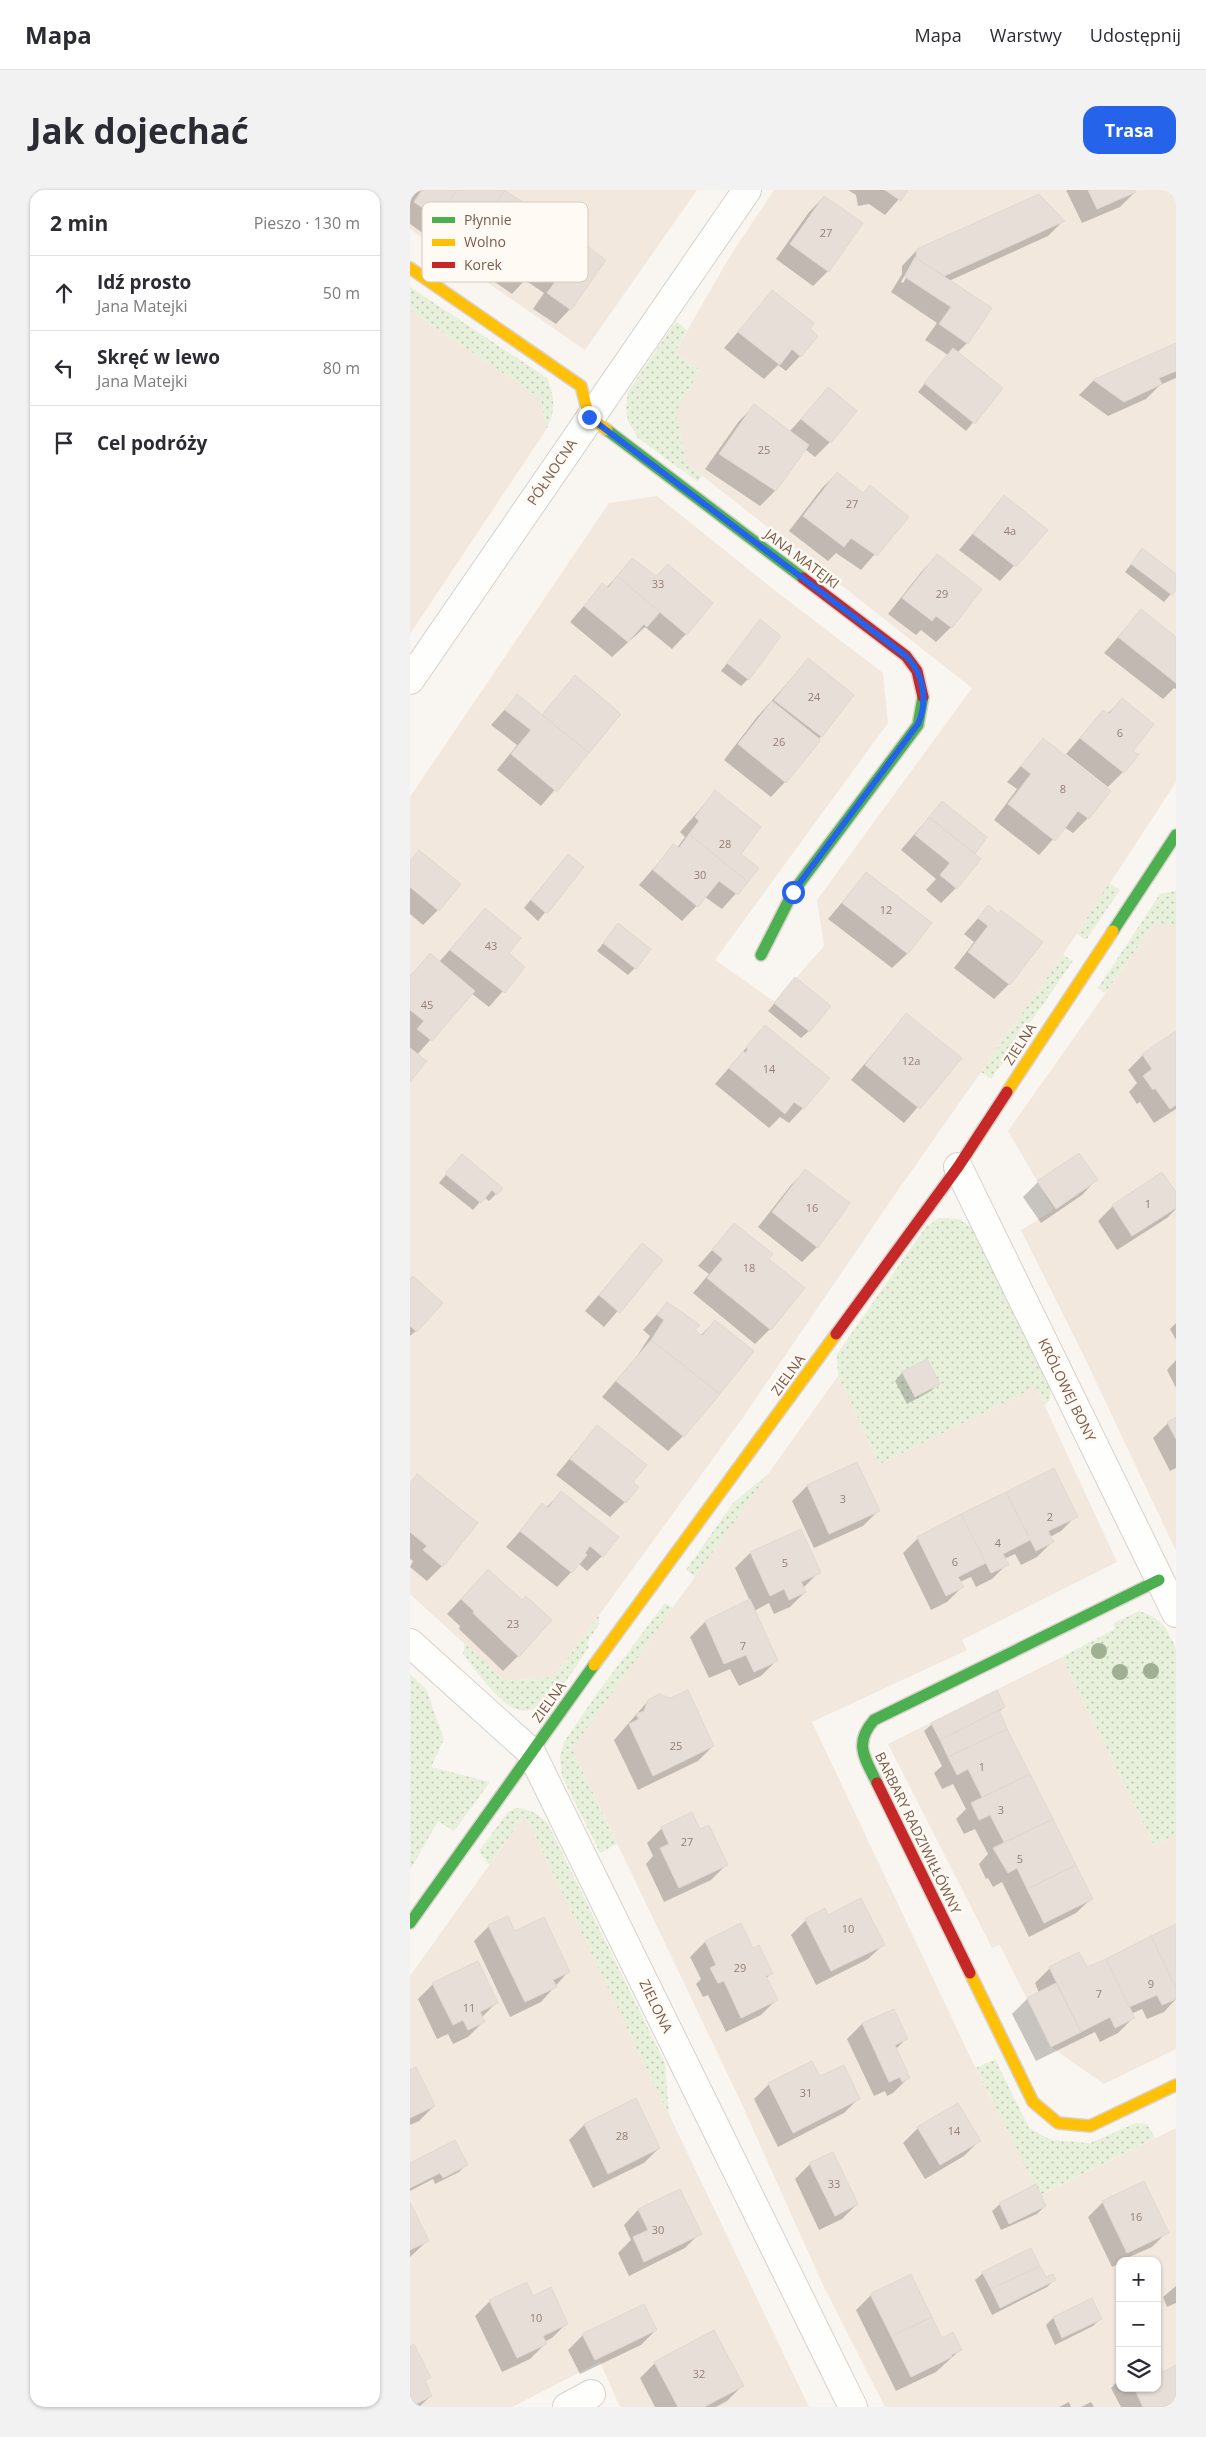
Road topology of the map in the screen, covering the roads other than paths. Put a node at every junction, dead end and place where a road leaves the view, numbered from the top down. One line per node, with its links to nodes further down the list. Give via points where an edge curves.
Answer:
1 (747, 190): 5 (street, PÓŁNOCNA)
2 (410, 268): 3 (street)
3 (422, 276)
4 (430, 282): 5 (street, via 581,386)
5 (589, 417): 6 (street, PÓŁNOCNA); 8 (street, JANA MATEJKI, via 906,656 920,673 923,701 918,724 793,892)
6 (410, 680)
7 (1176, 835): 9 (street, ZIELNA)
8 (761, 955)
9 (958, 1167): 10 (street, KRÓLOWEJ BONY); 13 (street, ZIELNA)
10 (1159, 1580): 11 (street, KRÓLOWEJ BONY); 15 (street, BARBARY RADZIWIŁŁÓWNY, via 874,1720 865,1730 861,1751 1033,2102 1058,2123 1090,2126)
11 (1176, 1612)
12 (410, 1643): 13 (street, ZIELONA)
13 (531, 1752): 14 (street, ZIELNA); 18 (street, ZIELONA)
14 (410, 1923)
15 (1176, 2085)
16 (591, 2394): 17 (street)
17 (567, 2407)
18 (853, 2407)

